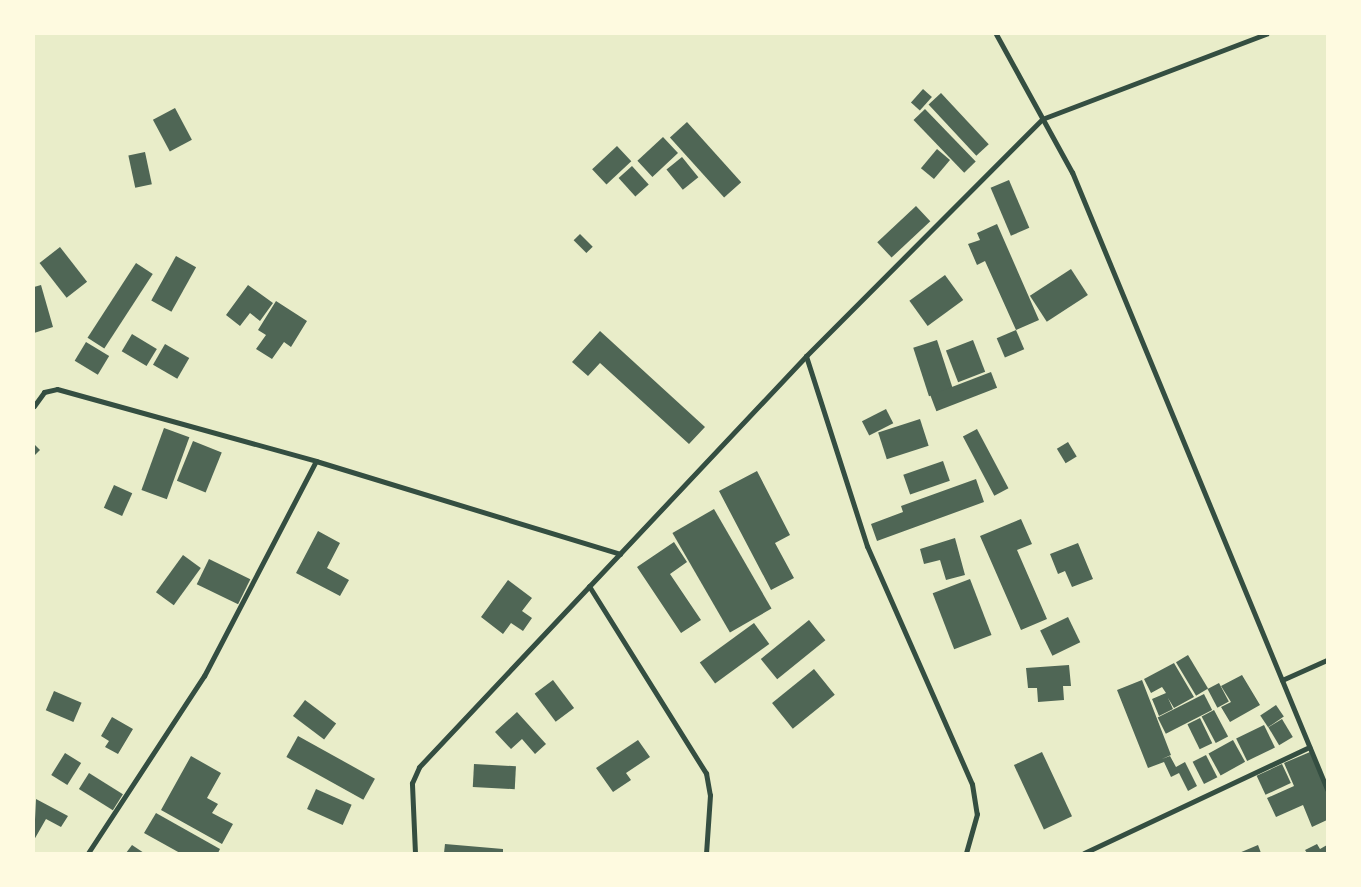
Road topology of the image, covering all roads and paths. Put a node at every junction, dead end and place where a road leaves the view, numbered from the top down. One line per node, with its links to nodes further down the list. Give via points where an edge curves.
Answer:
1 (996, 34): 3 (street)
2 (1266, 34): 3 (street)
3 (1042, 119): 4 (street); 10 (street, via 1072,172)
4 (806, 356): 7 (street); 16 (street, via 867,546 972,784 977,814)
5 (34, 406): 6 (street, via 44,392 57,389)
6 (316, 461): 7 (street); 13 (street, via 204,676)
7 (620, 554): 8 (street)
8 (589, 586): 14 (street, via 419,766 412,783); 15 (street, via 706,773 710,795)
9 (1327, 660): 10 (street)
10 (1282, 680): 11 (street)
11 (1309, 747): 12 (street); 17 (street)
12 (1327, 789)
13 (88, 853)
14 (415, 853)
15 (706, 853)
16 (966, 853)
17 (1084, 853)

